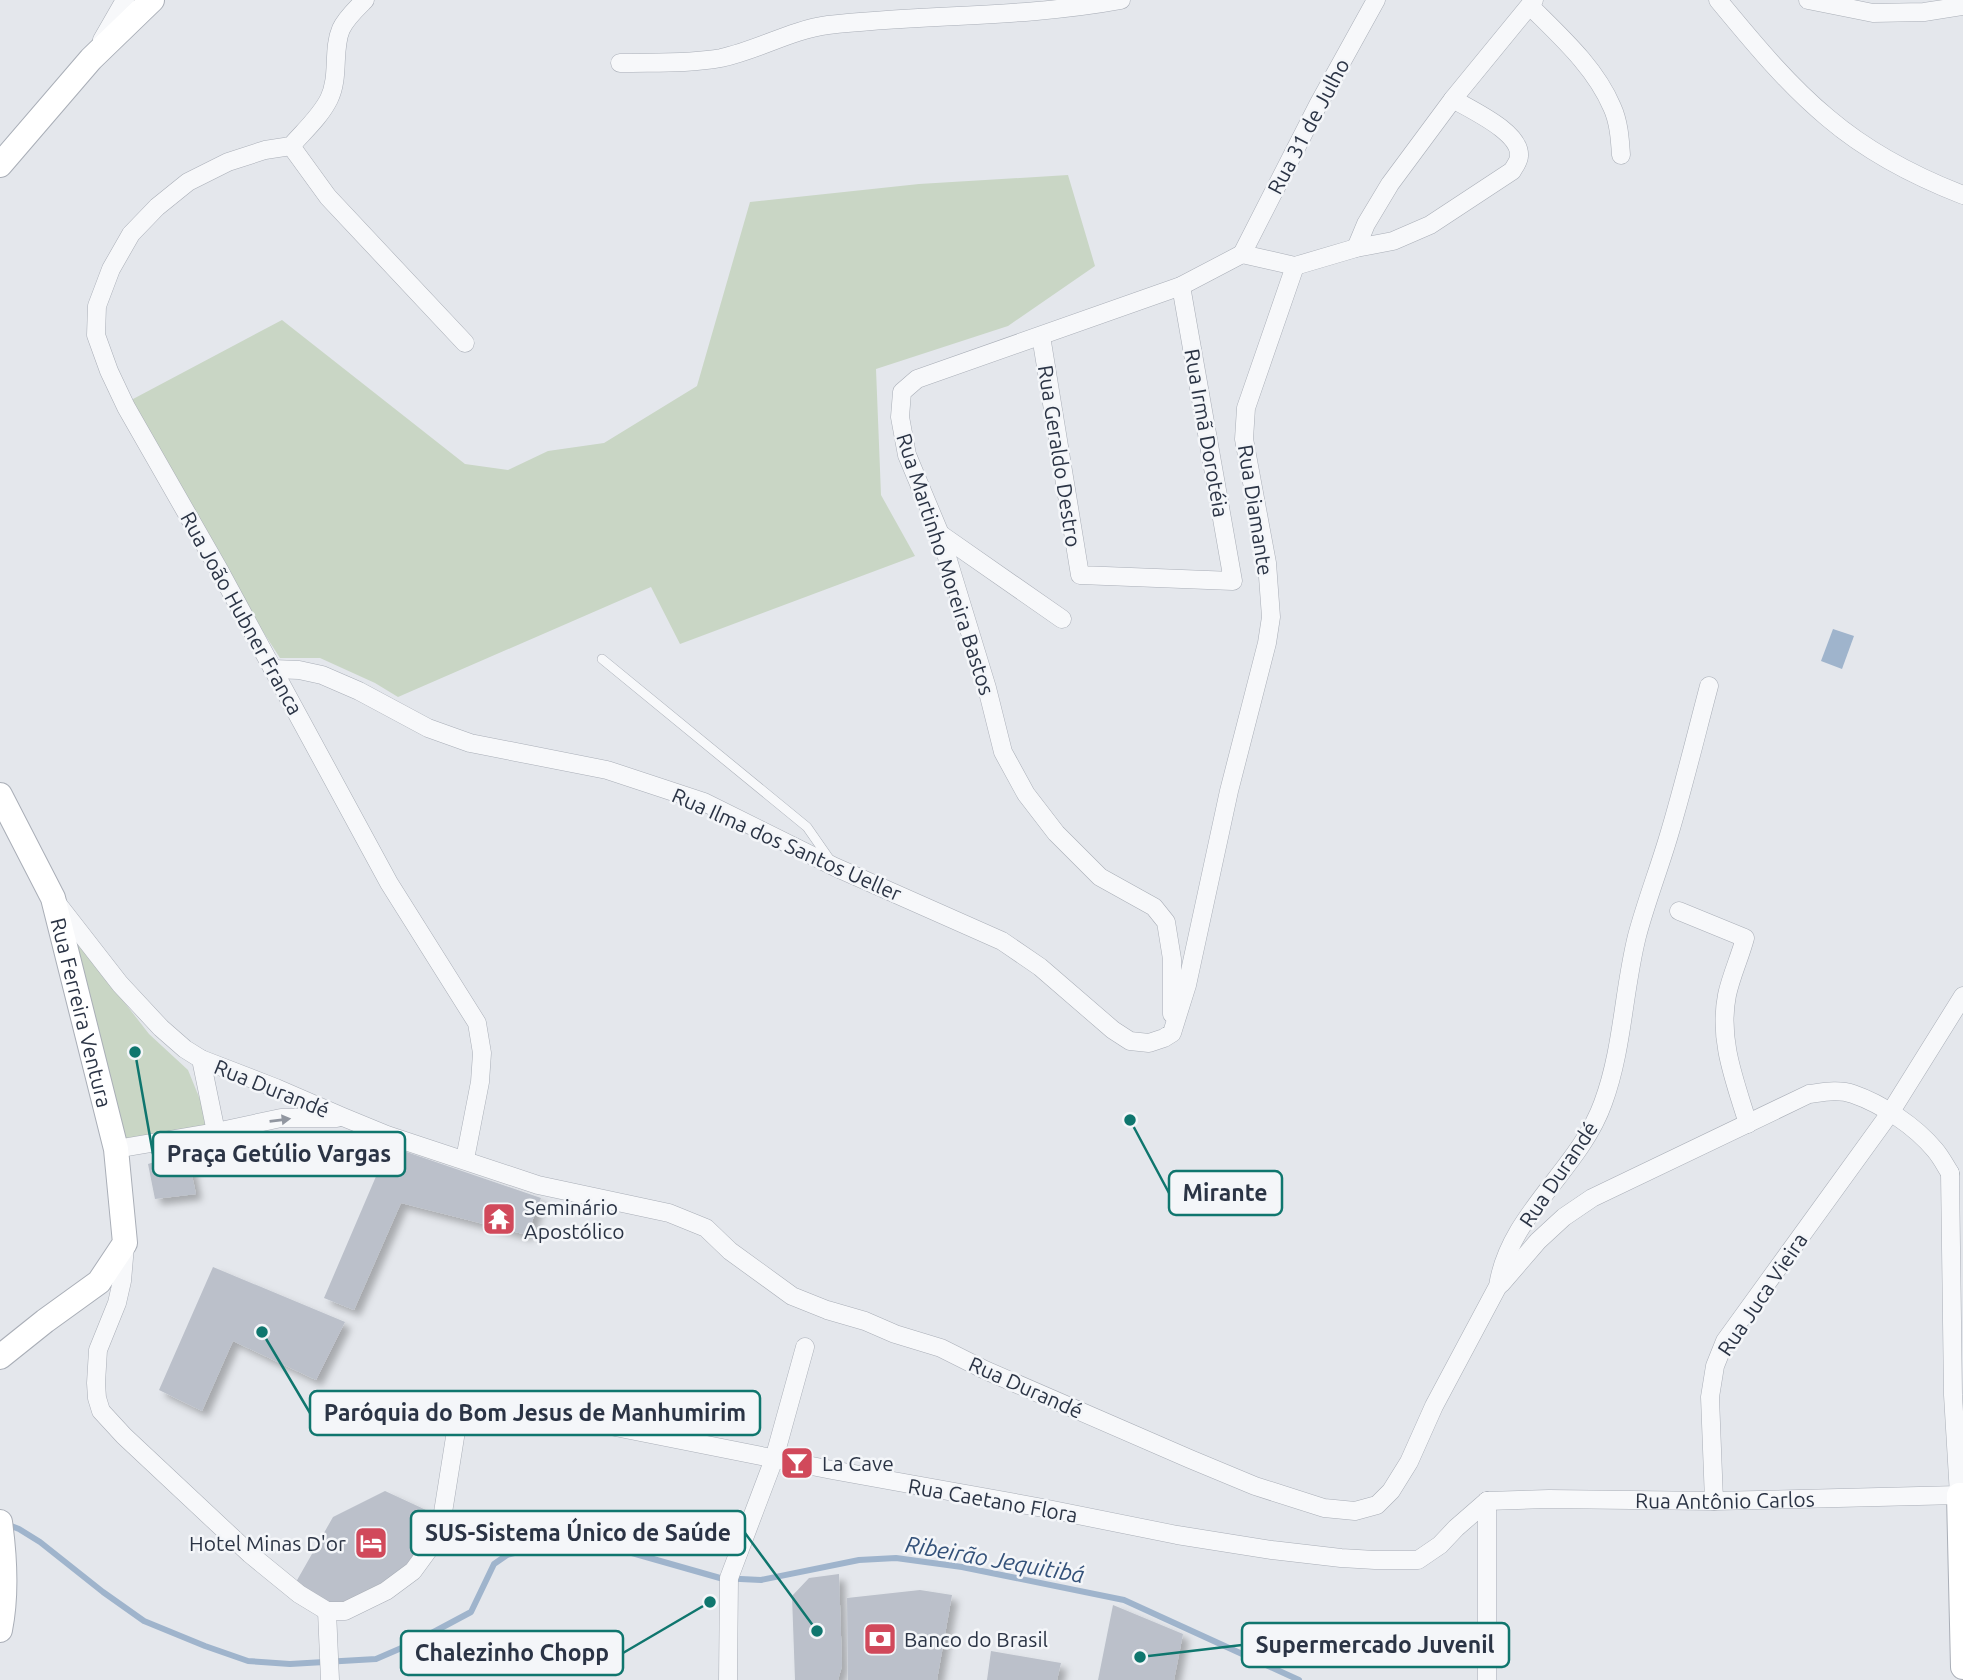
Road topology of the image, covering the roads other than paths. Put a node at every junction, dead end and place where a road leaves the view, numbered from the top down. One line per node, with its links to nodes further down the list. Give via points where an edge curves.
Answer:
1 (125, 0): 10 (street)
2 (152, 0): 10 (street)
3 (365, 0): 13 (street, via 341,29 329,99)
4 (1121, 0): 11 (street, via 824,26 722,58)
5 (1376, 0): 18 (street, Rua 31 de Julho)
6 (1718, 0): 16 (street, via 1827,118 1904,169)
7 (1808, 0): 9 (street, via 1872,13)
8 (1532, 3): 12 (street); 14 (street, via 1600,84 1613,108)
9 (1963, 6)
10 (91, 60): 15 (street)
11 (620, 64)
12 (1453, 99): 17 (street, via 1390,184); 17 (street, via 1508,132 1518,145 1519,158 1512,171 1430,225 1393,241)
13 (291, 146): 22 (street, via 328,197); 27 (street, Rua João Hubner Franca, via 228,162 188,182 157,207 131,234 111,269 97,306 96,335 126,407)
14 (1621, 155)
15 (0, 165)
16 (1963, 195)
17 (1356, 248): 19 (street)
18 (1242, 254): 19 (street); 20 (street, Rua Martinho Moreira Bastos)
19 (1295, 266): 34 (street, Rua Diamante, via 1246,408 1244,439 1267,563 1271,617)
20 (1181, 286): 21 (street, Rua Martinho Moreira Bastos); 24 (street, Rua Irmã Dorotéia, via 1233,581)
21 (1041, 336): 23 (street, Rua Martinho Moreira Bastos, via 918,379 902,392 900,417 907,455); 24 (street, Rua Geraldo Destro)
22 (465, 343)
23 (940, 534): 25 (street); 34 (street, Rua Martinho Moreira Bastos, via 1003,752 1026,794 1056,833 1100,877 1154,907 1166,922 1172,959)
24 (1080, 575)
25 (1062, 619)
26 (602, 659): 30 (lane, via 807,827)
27 (273, 670): 30 (street, Rua Ilma dos Santos Ueller, via 322,675 428,728 470,743 607,770 704,802); 41 (street, Rua João Hubner Franca, via 389,883 477,1023 480,1082)
28 (1709, 686): 44 (street, Rua Durandé, via 1636,939 1618,1052 1603,1104 1589,1133 1507,1253)
29 (0, 795): 31 (street, Rua Ferreira Ventura)
30 (835, 867): 34 (street, Rua Ilma dos Santos Ueller, via 1003,941 1130,1041 1149,1043)
31 (53, 898): 35 (street, Rua Durandé, via 120,984 172,1039); 40 (street, Rua Ferreira Ventura)
32 (1679, 911): 38 (street, via 1745,938 1727,993 1724,1020 1725,1046)
33 (1963, 996): 36 (street, Rua Juca Vieira)
34 (1172, 1033)
35 (201, 1059): 37 (street, Rua Durandé); 39 (street)
36 (1890, 1113): 38 (street, via 1852,1093 1829,1091 1809,1094); 42 (street, via 1919,1134); 51 (street, Rua Juca Vieira, via 1725,1342 1710,1397)
37 (343, 1118): 39 (street, one-way to 37, via 281,1118); 41 (street, Rua Durandé)
38 (1748, 1124): 44 (street, via 1592,1198 1538,1241)
39 (216, 1132): 40 (street)
40 (116, 1149): 43 (street, Rua Ferreira Ventura)
41 (465, 1159): 44 (street, Rua Durandé, via 538,1185 669,1213 706,1228 792,1296 942,1348 1177,1454 1324,1508 1355,1511 1377,1505 1391,1491)
42 (1956, 1172): 45 (street)
43 (125, 1243): 47 (street, via 99,1282); 53 (street, via 117,1303 98,1350 96,1383 101,1411 250,1553)
44 (1498, 1286)
45 (1957, 1310): 49 (street, via 1953,1395)
46 (805, 1348): 48 (street)
47 (0, 1357)
48 (774, 1459): 50 (street, Rua Caetano Flora, via 1177,1535 1374,1560 1418,1560); 53 (street, Rua Caetano Flora, via 480,1400 463,1403 441,1525 432,1545 413,1571 386,1591); 57 (street, via 729,1578)
49 (1961, 1495): 51 (street, Rua Antônio Carlos); 55 (street)
50 (1487, 1502): 51 (street, Rua Antônio Carlos); 58 (street)
51 (1714, 1502)
52 (0, 1522): 54 (street, via 4,1550)
53 (327, 1618): 56 (street)
54 (0, 1630)
55 (1963, 1667)
56 (330, 1680)
57 (728, 1680)
58 (1488, 1680)

